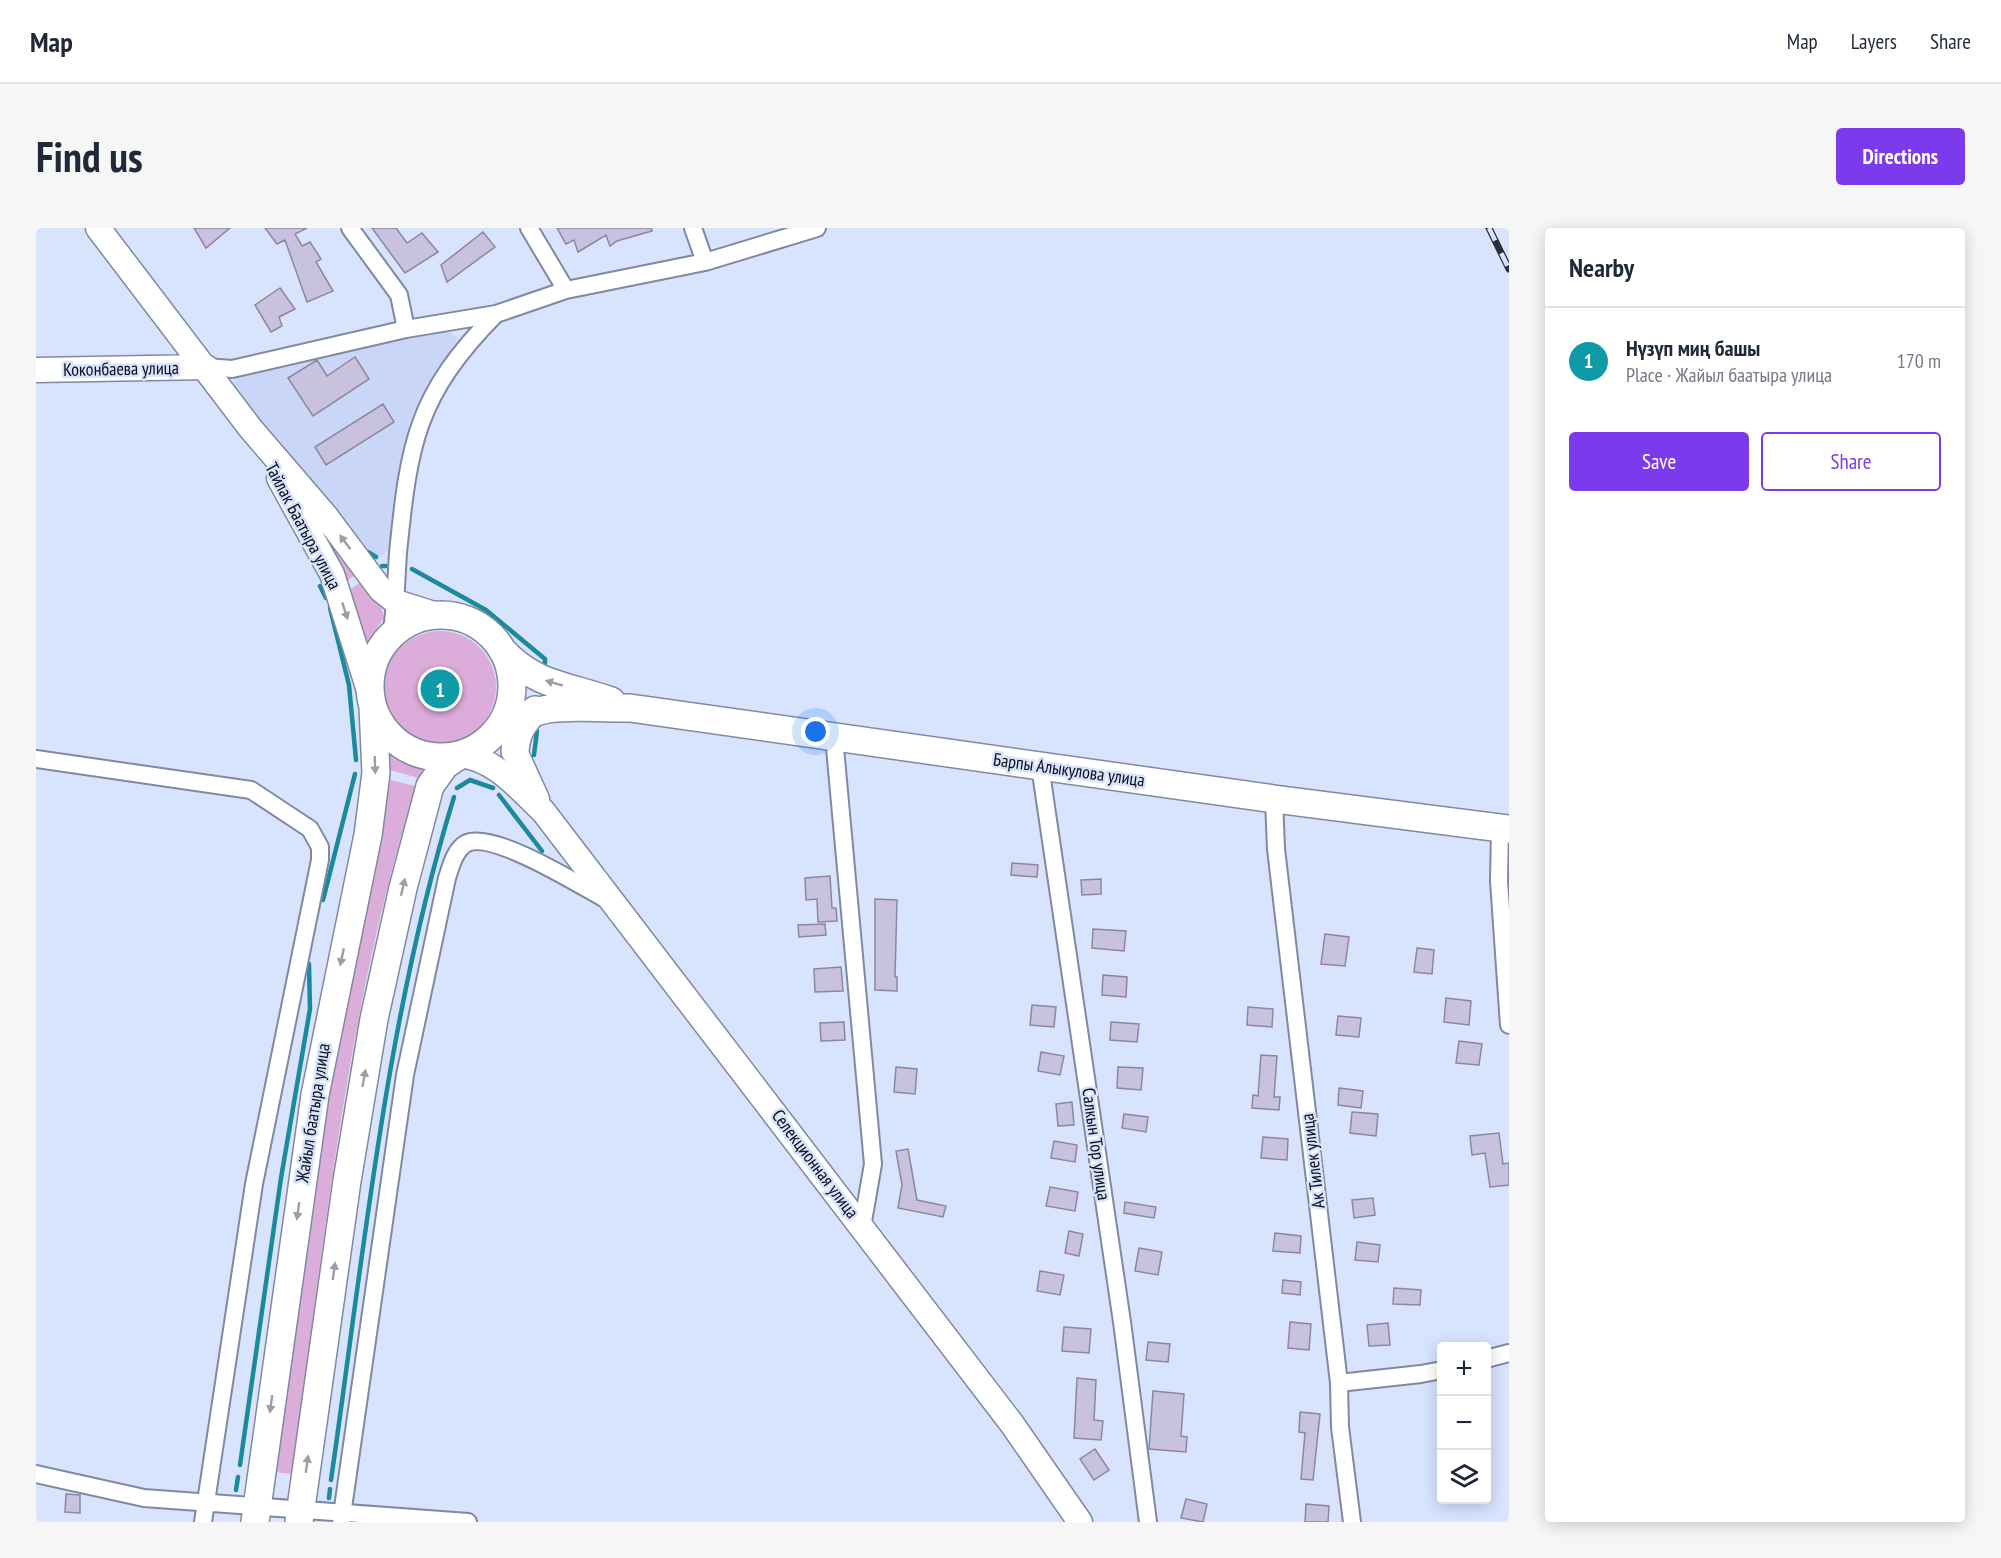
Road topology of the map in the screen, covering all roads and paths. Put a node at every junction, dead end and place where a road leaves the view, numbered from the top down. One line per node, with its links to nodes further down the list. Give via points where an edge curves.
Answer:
1 (98, 228): 10 (street, Тайлак Баатыра улица)
2 (350, 228): 9 (street, via 399,295)
3 (530, 228): 7 (street)
4 (693, 228): 6 (street)
5 (818, 229): 6 (street)
6 (705, 262): 7 (street)
7 (566, 290): 8 (street)
8 (496, 314): 9 (street); 13 (street, via 460,351 426,406 417,429 406,482)
9 (406, 329): 10 (street, via 232,369)
10 (206, 367): 11 (street, Коконбаева улица); 12 (street, Тайлак Баатыра улица)
11 (36, 370)
12 (251, 429): 13 (street, Тайлак Баатыра улица, one-way to 12, via 381,591 325,515); 17 (street, Тайлак Баатыра улица, one-way to 17, via 332,574)
13 (396, 602): 14 (street, Тайлак Баатыра улица); 15 (street)
14 (436, 615): 15 (main road, via 412,621); 16 (main road, via 474,623)
15 (391, 636): 17 (main road, via 376,657 370,681)
16 (501, 649): 18 (main road, Барпы Алыкулова улица, one-way to 16, via 537,679); 19 (main road, via 511,673)
17 (372, 700): 22 (main road, via 384,730 403,747 427,756); 37 (main road, Жайыл баатыра улица, one-way to 37, via 376,772 369,835 315,1095)
18 (630, 708): 19 (main road, Барпы Алыкулова улица, via 549,707); 20 (main road, Барпы Алыкулова улица)
19 (513, 715): 21 (main road, via 520,728); 22 (main road, via 479,747)
20 (834, 737): 24 (main road, Барпы Алыкулова улица); 30 (street, via 873,1164)
21 (515, 751): 26 (street, Селекционная улица)
22 (460, 755): 26 (street, Селекционная улица, via 489,763); 38 (main road, one-way to 22, via 374,1019 430,786 445,765)
23 (36, 759): 36 (street, via 251,790 310,829 320,847 254,1184)
24 (1040, 766): 25 (main road, Барпы Алыкулова улица); 43 (street, Салкын Тор улица)
25 (1274, 799): 27 (main road, Барпы Алыкулова улица); 34 (street, Ак Тилек улица, via 1276,849)
26 (543, 811): 28 (street, Селекционная улица)
27 (1504, 828): 29 (street, via 1499,881)
28 (616, 905): 30 (street, Селекционная улица); 39 (street, via 524,856 487,841 466,844 457,852 447,878 405,1075)
29 (1509, 1025)
30 (862, 1227): 42 (street, Селекционная улица, via 1012,1424)
31 (1509, 1353): 32 (street)
32 (1491, 1358)
33 (1437, 1371): 34 (street)
34 (1339, 1383): 44 (street, Ак Тилек улица, via 1340,1427)
35 (36, 1474): 36 (street, via 144,1498)
36 (205, 1503): 37 (street); 40 (street)
37 (256, 1514): 38 (street)
38 (300, 1516): 39 (street)
39 (341, 1518): 41 (street)
40 (203, 1522)
41 (468, 1522)
42 (1080, 1522)
43 (1148, 1522)
44 (1352, 1522)

